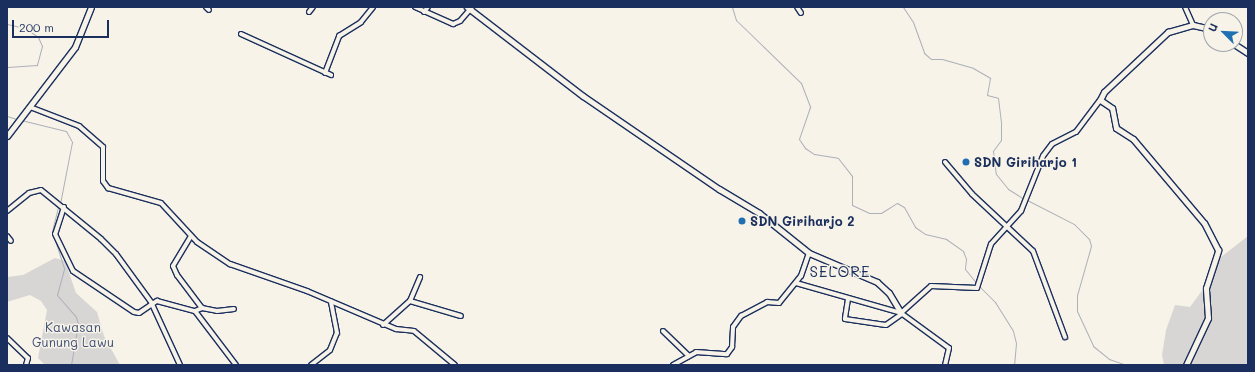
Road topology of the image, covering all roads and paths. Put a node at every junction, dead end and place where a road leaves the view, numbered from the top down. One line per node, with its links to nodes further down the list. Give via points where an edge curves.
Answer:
1 (91, 7): 18 (street, via 75,47)
2 (313, 7): 9 (street)
3 (373, 7): 15 (street, via 361,22 338,36)
4 (415, 7): 10 (street)
5 (428, 7): 10 (street)
6 (796, 7): 11 (street)
7 (1185, 7): 12 (street)
8 (470, 8): 10 (street, via 453,24); 27 (street, via 583,96 719,189 759,213)
9 (309, 12)
10 (424, 12)
11 (801, 12)
12 (1193, 25): 13 (street); 17 (street, via 1179,27 1163,36 1104,92)
13 (1203, 27)
14 (241, 34): 15 (street)
15 (325, 73): 16 (street)
16 (331, 76)
17 (1100, 100): 23 (street, via 1076,132 1047,150 1024,203); 51 (street, via 1112,108 1116,128 1133,139 1204,223 1218,250 1206,288 1208,318)
18 (30, 107): 19 (street); 25 (street, via 65,118 85,130 104,147 104,185 118,192 161,203)
19 (7, 136)
20 (945, 162): 23 (street, via 972,194)
21 (63, 206): 22 (street, via 38,190); 32 (street, via 116,254); 32 (street, via 55,234 75,273 134,312 141,312)
22 (8, 208)
23 (1007, 226): 37 (street, via 991,244 981,284 977,288 930,286); 41 (street, via 1033,251)
24 (7, 236): 26 (street)
25 (191, 236): 33 (street, via 230,264); 34 (street, via 174,266 176,275)
26 (11, 241)
27 (809, 253): 29 (street); 37 (street, via 877,282 889,293)
28 (420, 277): 31 (street)
29 (796, 283): 30 (street); 43 (street, via 779,303 767,302 741,316 733,327 732,347 727,354 703,351)
30 (848, 299): 37 (street); 37 (street, via 845,319 886,325)
31 (410, 301): 38 (street); 39 (street)
32 (151, 302): 36 (street, via 157,301); 45 (street)
33 (331, 302): 39 (street); 47 (street, via 337,333 330,350)
34 (202, 308): 35 (street, via 217,311); 36 (street)
35 (234, 309)
36 (195, 311): 46 (street)
37 (901, 314): 50 (street, via 949,348)
38 (461, 316)
39 (383, 325): 48 (street, via 414,331)
40 (663, 331): 43 (street)
41 (1066, 337)
42 (7, 338): 44 (street, via 28,358)
43 (688, 355): 49 (street)
44 (26, 365)
45 (180, 365)
46 (236, 365)
47 (311, 365)
48 (455, 365)
49 (673, 365)
50 (945, 365)
51 (1186, 365)

